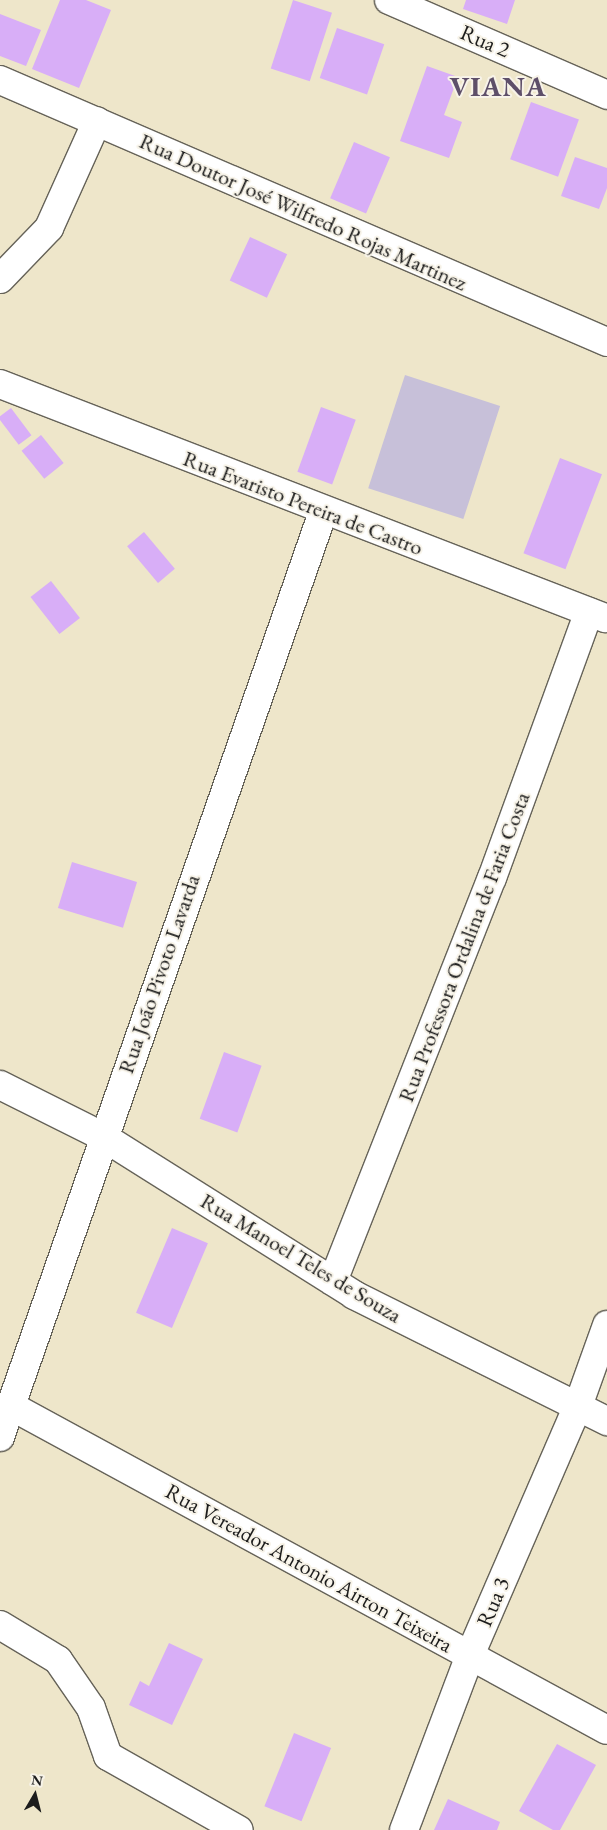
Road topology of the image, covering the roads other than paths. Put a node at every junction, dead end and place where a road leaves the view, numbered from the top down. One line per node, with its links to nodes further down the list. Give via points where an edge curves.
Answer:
1 (389, 0): 3 (street, Rua 2)
2 (0, 80): 4 (street, Rua Doutor José Wilfredo Rojas Martinez)
3 (607, 95)
4 (97, 121): 5 (street, via 48,228); 6 (street, Rua Doutor José Wilfredo Rojas Martinez)
5 (0, 279)
6 (607, 342)
7 (0, 384): 8 (street, Rua Evaristo Pereira de Castro)
8 (323, 512): 9 (street, Rua Evaristo Pereira de Castro); 11 (street, Rua João Pivoto Lavarda)
9 (598, 615): 12 (street, Rua Professora Ordalina de Faria Costa)
10 (0, 1085): 11 (street, Rua Manoel Teles de Souza)
11 (102, 1136): 12 (street, Rua Manoel Teles de Souza); 14 (street, Rua João Pivoto Lavarda)
12 (333, 1281): 15 (street, Rua Manoel Teles de Souza)
13 (607, 1325): 15 (street, Rua 3)
14 (11, 1406): 17 (street, Rua João Pivoto Lavarda); 19 (street, Rua Vereador Antonio Airton Teixeira)
15 (578, 1406): 16 (street, Rua Manoel Teles de Souza); 19 (street, Rua 3)
16 (607, 1421)
17 (0, 1438)
18 (0, 1625): 21 (street, via 58,1660 92,1708 108,1756)
19 (470, 1655): 20 (street, Rua Vereador Antonio Airton Teixeira); 22 (street, Rua 3)
20 (607, 1730)
21 (239, 1830)
22 (404, 1830)

